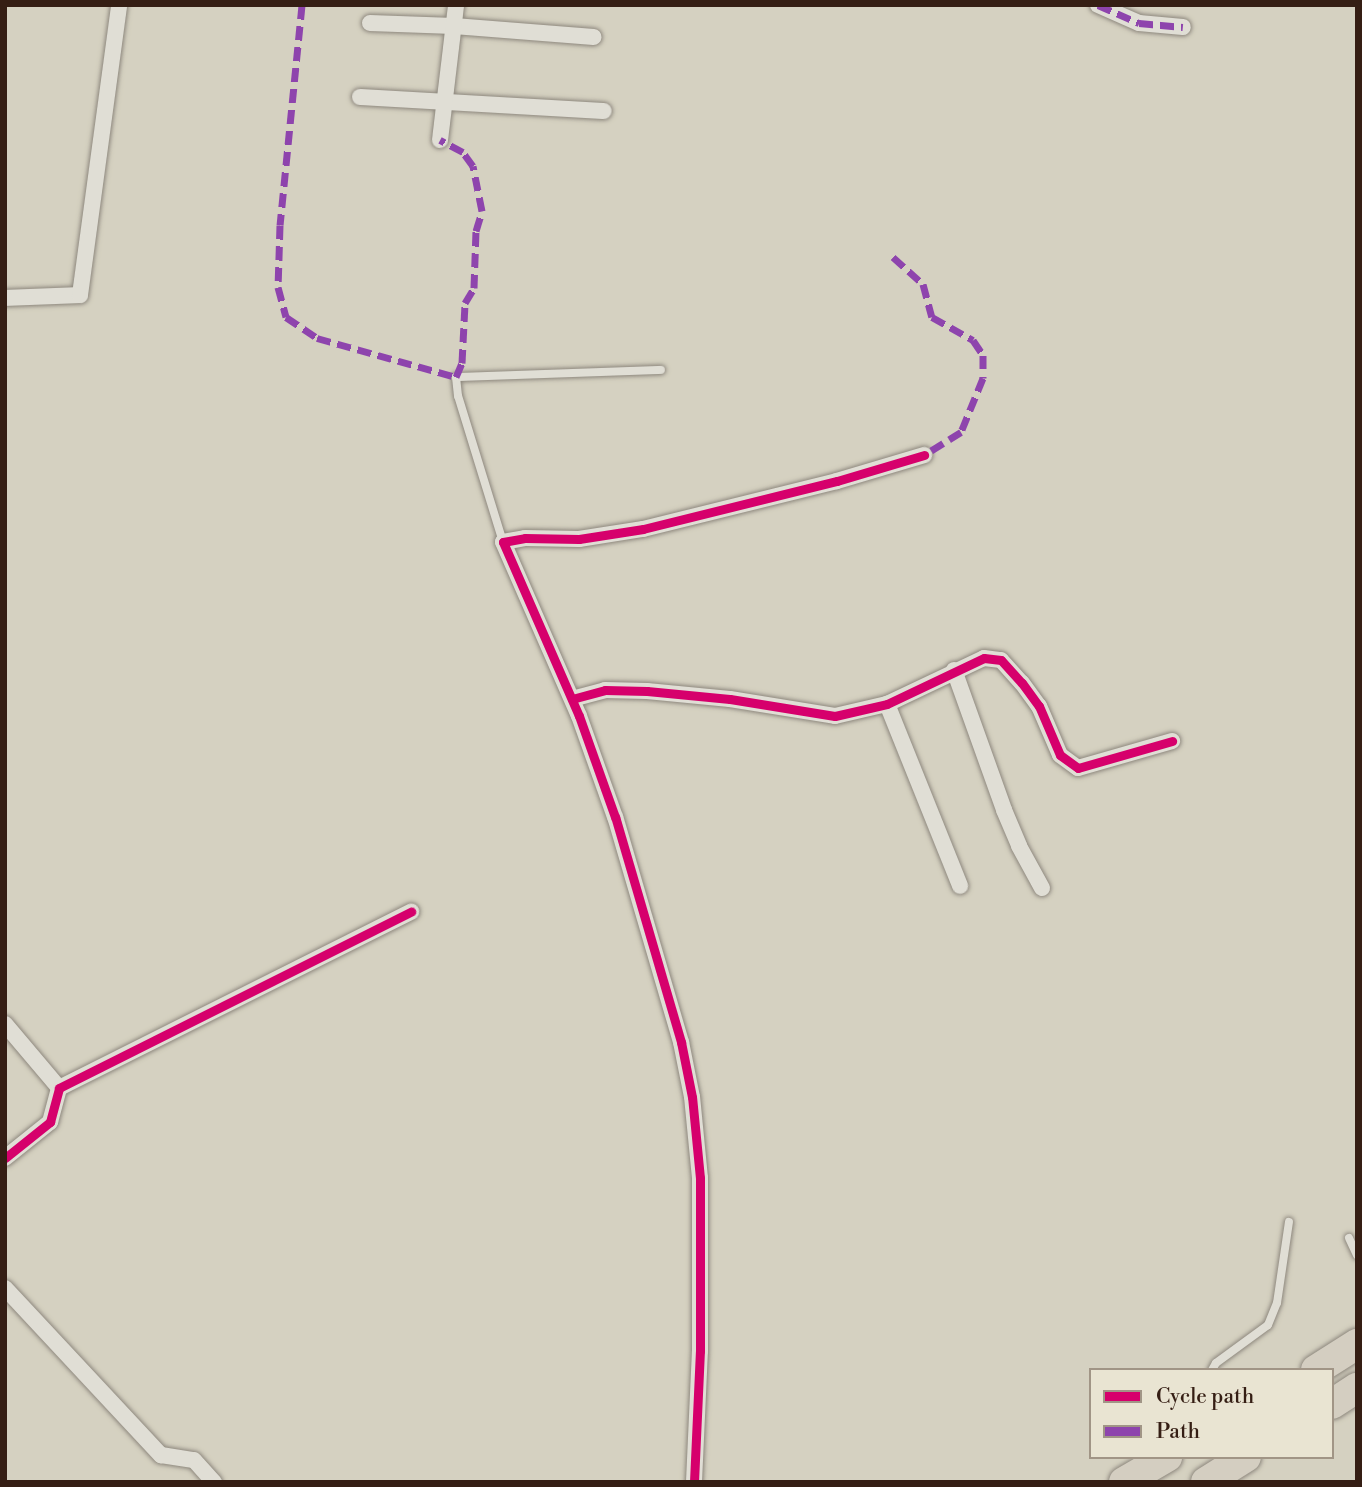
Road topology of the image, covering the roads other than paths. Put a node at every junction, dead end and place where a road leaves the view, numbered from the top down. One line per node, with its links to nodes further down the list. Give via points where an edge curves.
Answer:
1 (119, 5): 12 (street, via 79,295)
2 (456, 5): 5 (street)
3 (1098, 5): 6 (street, via 1139,23)
4 (370, 23): 5 (street)
5 (454, 26): 7 (street); 9 (street)
6 (1183, 27)
7 (594, 37)
8 (360, 97): 9 (street)
9 (446, 103): 10 (street); 11 (street)
10 (604, 111)
11 (440, 140)
12 (5, 298)
13 (661, 370): 15 (lane, via 456,377)
14 (924, 455): 15 (street, via 643,528 579,539)
15 (503, 542): 17 (street)
16 (954, 670): 18 (street); 19 (street, via 984,658 1001,660 1039,706 1060,755 1078,768); 21 (street, via 1018,846)
17 (572, 699): 18 (street, via 605,690 647,691 835,716); 39 (street, via 615,817 681,1042 692,1097 701,1250)
18 (887, 704): 20 (street)
19 (1172, 741)
20 (960, 886)
21 (1042, 888)
22 (411, 912): 24 (street)
23 (5, 1024): 24 (street)
24 (59, 1088): 25 (street, via 50,1122)
25 (5, 1158)
26 (1289, 1222): 31 (lane, via 1277,1303 1268,1325)
27 (1349, 1238): 28 (lane)
28 (1357, 1255)
29 (5, 1288): 38 (street, via 161,1455 194,1460)
30 (1357, 1344): 32 (highway)
31 (1213, 1368)
32 (1319, 1368)
33 (1357, 1388): 34 (highway)
34 (1334, 1403)
35 (1164, 1459): 37 (highway)
36 (1242, 1459): 40 (highway)
37 (1135, 1479)
38 (214, 1482)
39 (694, 1482)
40 (1206, 1482)

